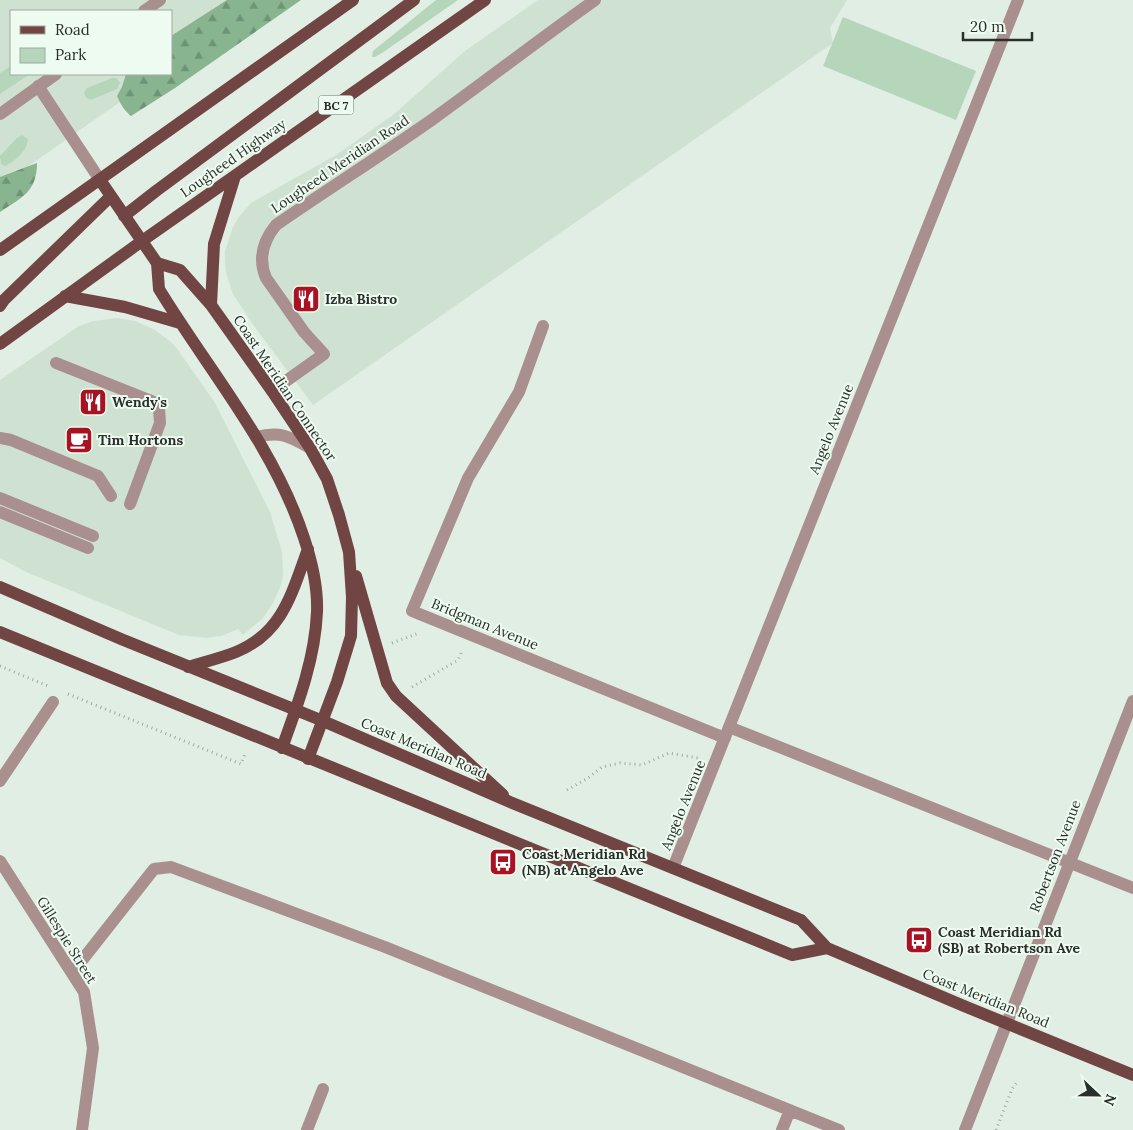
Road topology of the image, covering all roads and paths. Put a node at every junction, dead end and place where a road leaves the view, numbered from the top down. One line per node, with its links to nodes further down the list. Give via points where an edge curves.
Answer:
1 (160, 0): 7 (street)
2 (353, 0): 12 (main road)
3 (414, 0): 14 (main road)
4 (485, 0): 11 (main road, Lougheed Highway / BC 7)
5 (595, 0): 25 (street, Lougheed Meridian Road, via 354,174 276,225 267,238 262,256 263,272 304,332 324,354)
6 (1018, 0): 48 (street, Angelo Avenue)
7 (145, 10)
8 (54, 75): 9 (street)
9 (38, 86): 10 (street); 12 (street)
10 (0, 114)
11 (235, 176): 15 (main road, Lougheed Highway / BC 7); 19 (main road, via 214,244)
12 (100, 180): 13 (main road); 16 (main road)
13 (111, 196): 14 (main road); 20 (main road)
14 (124, 216): 15 (main road)
15 (142, 241): 17 (main road); 18 (main road, Lougheed Highway / BC 7)
16 (0, 250)
17 (157, 263): 19 (main road, Coast Meridian Connector, via 180,270); 21 (main road, via 159,289)
18 (65, 296): 21 (main road, via 125,307); 23 (main road, Lougheed Highway / BC 7)
19 (211, 305): 25 (main road, Coast Meridian Connector)
20 (0, 306)
21 (180, 323): 26 (main road)
22 (542, 326): 38 (street, Bridgman Avenue, via 520,392 468,478 412,611)
23 (0, 344)
24 (56, 363): 31 (street, via 154,402 159,408 160,423)
25 (272, 391): 28 (main road, Coast Meridian Connector)
26 (256, 437): 28 (street, via 282,434); 33 (main road, via 288,494)
27 (0, 438): 29 (street, via 98,476)
28 (310, 448): 34 (main road, Coast Meridian Connector, via 326,479)
29 (111, 496)
30 (0, 498): 32 (street, via 91,542)
31 (130, 504)
32 (0, 512)
33 (308, 549): 41 (main road, via 287,605 266,634 237,652); 46 (main road, via 316,584 317,613 309,664)
34 (349, 552): 47 (main road, Coast Meridian Connector, via 351,636); 55 (main road, via 387,683 396,696)
35 (0, 587): 41 (main road, Coast Meridian Road)
36 (0, 632): 49 (main road)
37 (420, 633): 39 (path)
38 (469, 634): 42 (path, via 458,660); 48 (street, Bridgman Avenue)
39 (392, 643)
40 (0, 666): 43 (path)
41 (188, 667): 46 (main road, Coast Meridian Road)
42 (412, 687)
43 (52, 688)
44 (56, 696): 50 (path, via 241,764); 53 (street)
45 (1133, 701): 57 (street, Robertson Avenue)
46 (296, 710): 47 (main road, Coast Meridian Road); 49 (main road)
47 (323, 720): 52 (main road, Coast Meridian Connector); 55 (main road, Coast Meridian Road)
48 (727, 733): 57 (street, Bridgman Avenue); 58 (street, Angelo Avenue)
49 (282, 748): 52 (main road)
50 (245, 754)
51 (698, 758): 54 (path, via 670,753 642,765 620,763 602,767)
52 (308, 759): 60 (main road, via 792,955)
53 (0, 781)
54 (567, 790)
55 (510, 802): 58 (main road, Coast Meridian Road)
56 (0, 861): 61 (street, Gillespie Street)
57 (1069, 862): 59 (street, Bridgman Avenue); 62 (street, Robertson Avenue)
58 (673, 868): 60 (main road, Coast Meridian Road, via 801,920)
59 (1133, 888)
60 (827, 948): 62 (main road, Coast Meridian Road)
61 (72, 973): 66 (street, via 154,869 171,867 384,947); 67 (street, Gillespie Street, via 84,992 93,1048)
62 (1006, 1023): 63 (main road, Coast Meridian Road); 71 (street, Robertson Avenue)
63 (1133, 1075)
64 (1018, 1082): 72 (path, via 1012,1089)
65 (323, 1089): 68 (street)
66 (790, 1110): 69 (street); 70 (street)
67 (82, 1130)
68 (307, 1130)
69 (782, 1130)
70 (839, 1130)
71 (965, 1130)
72 (996, 1130)

